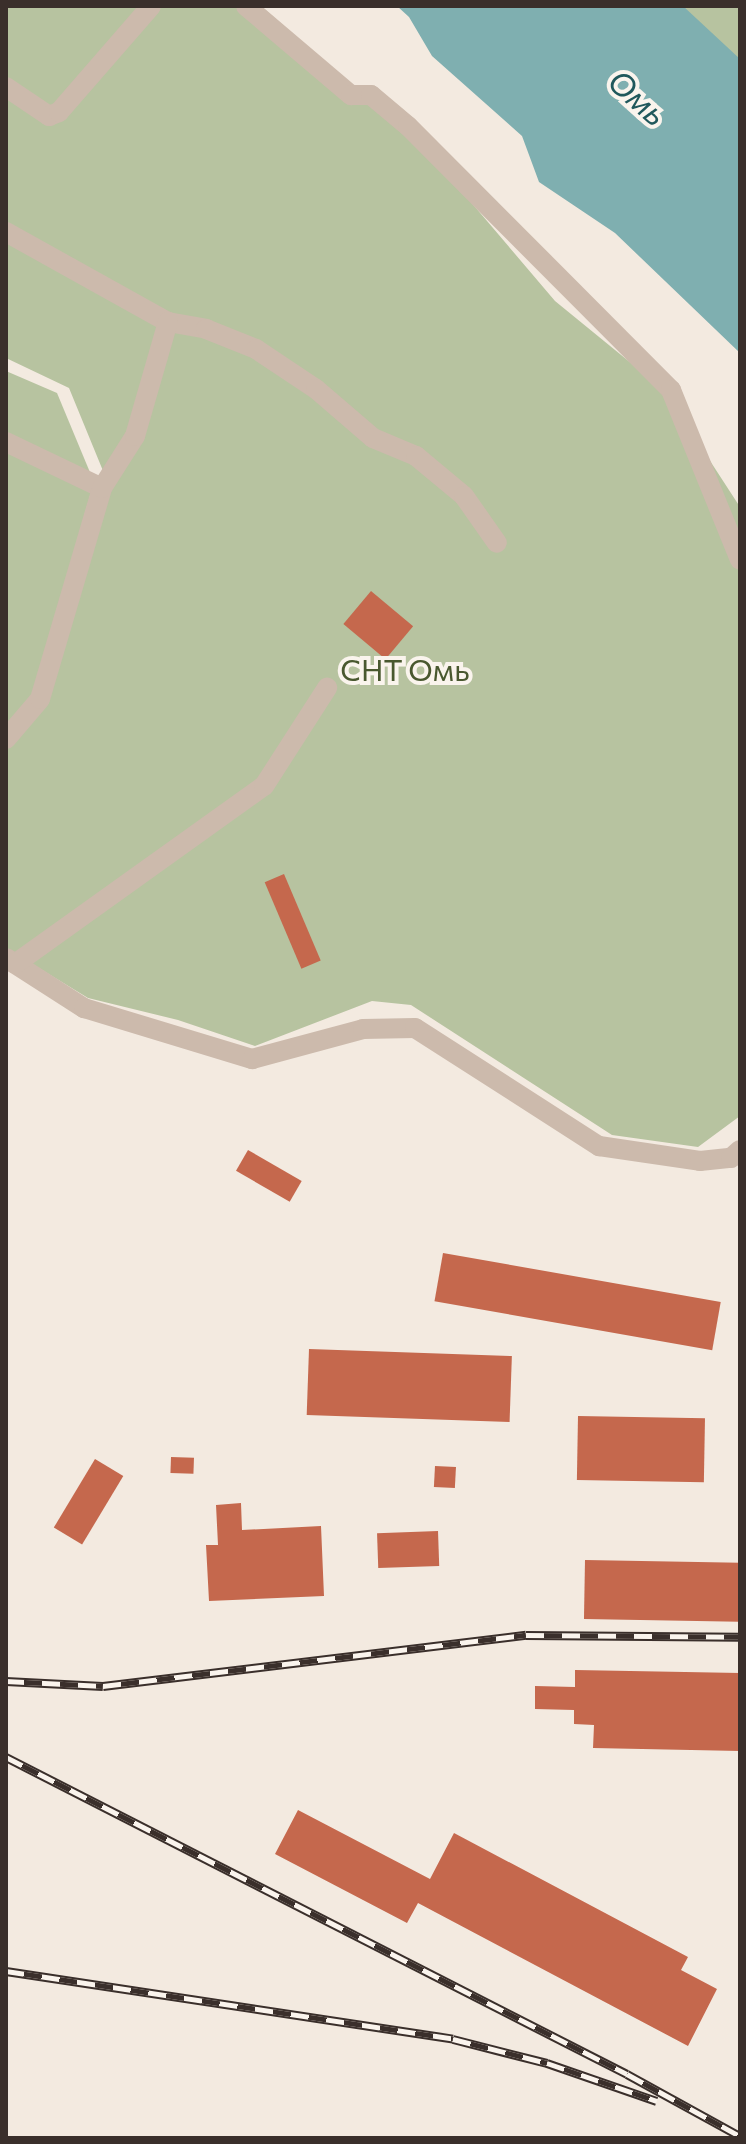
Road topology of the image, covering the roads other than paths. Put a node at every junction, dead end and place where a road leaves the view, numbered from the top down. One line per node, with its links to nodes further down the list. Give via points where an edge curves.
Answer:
1 (151, 6): 3 (lane, via 59,112 49,116)
2 (246, 6): 9 (lane, via 351,95 371,95 408,126 671,390)
3 (6, 87)
4 (6, 232): 5 (lane)
5 (168, 322): 7 (lane, via 135,436); 8 (lane, via 206,329 256,349 316,389 373,438 416,456 464,496)
6 (6, 442): 7 (lane)
7 (102, 488): 11 (lane, via 40,699)
8 (497, 543)
9 (740, 560)
10 (327, 688): 12 (lane, via 264,786)
11 (6, 739)
12 (10, 961): 13 (lane, via 84,1008 252,1059 363,1029 415,1028 599,1146 700,1161 731,1158)
13 (740, 1150)

